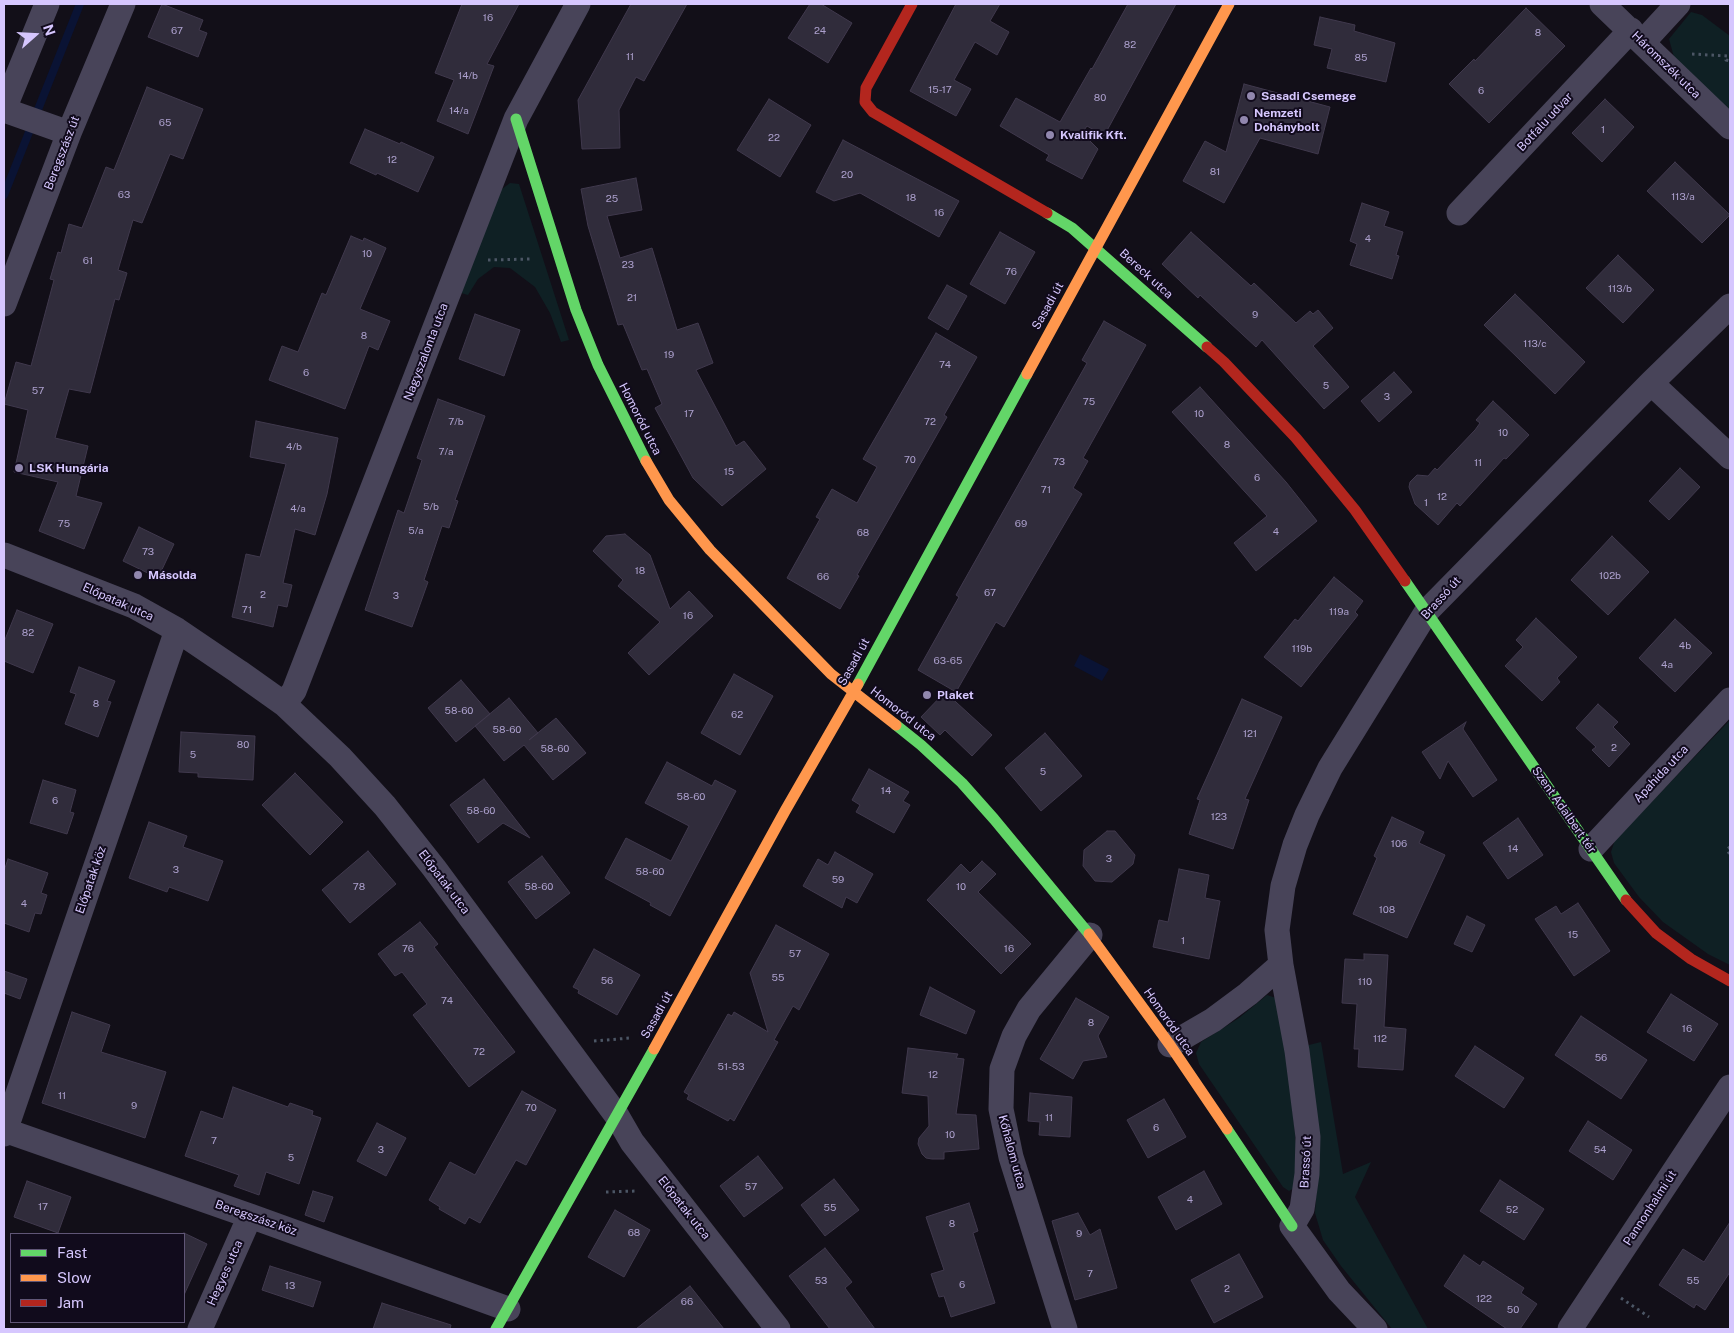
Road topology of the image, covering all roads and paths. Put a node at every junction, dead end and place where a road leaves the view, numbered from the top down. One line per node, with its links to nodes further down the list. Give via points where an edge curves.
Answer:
1 (47, 4): 11 (street)
2 (123, 4): 14 (street, Beregszász út)
3 (578, 4): 12 (street, Nagyszalonta utca)
4 (912, 4): 16 (street, Bereck utca, via 866,88 865,102 873,112 1072,228)
5 (1229, 4): 16 (street, Sasadi út)
6 (1602, 4): 8 (street, Háromszék utca)
7 (1678, 4): 8 (street, Botfalu udvar)
8 (1637, 36): 13 (street, Háromszék utca); 15 (street, Botfalu udvar)
9 (1691, 54): 10 (path, via 1727,56 1726,60)
10 (1730, 60)
11 (8, 111): 14 (street)
12 (516, 118): 17 (street, Homoród utca); 18 (street, Nagyszalonta utca)
13 (1730, 127)
14 (59, 130): 19 (street, Beregszász út)
15 (1459, 213)
16 (1096, 247): 24 (street, Bereck utca, via 1224,362 1296,438 1354,510); 26 (street, Sasadi út)
17 (560, 259): 18 (path); 26 (street, Homoród utca, via 598,364 642,455 669,500 710,550)
18 (461, 261): 28 (street, Nagyszalonta utca, via 294,691)
19 (4, 304)
20 (1730, 306): 21 (street, Brassó út)
21 (1651, 383): 22 (street); 24 (street, Brassó út)
22 (1730, 457)
23 (4, 556): 25 (street, Előpatak utca, via 134,606)
24 (1426, 611): 30 (street, Szent Adalbert tér); 33 (street, Brassó út, via 1330,768 1307,815 1283,886 1277,930)
25 (177, 630): 28 (street, Előpatak utca); 40 (street, Előpatak köz)
26 (853, 693): 32 (street, Homoród utca, via 921,745 962,783); 39 (street, Sasadi út)
27 (1730, 700): 30 (street, Apahida utca)
28 (284, 704): 39 (street, Előpatak utca, via 346,763 385,806)
29 (1730, 847): 31 (path, via 1727,849)
30 (1591, 849): 34 (street, Szent Adalbert tér, via 1623,896 1656,933)
31 (1730, 855)
32 (1090, 935): 37 (street, Homoród utca); 48 (street, Kőhalom utca, via 1029,1009 1014,1036 1002,1069 1000,1109 1011,1157)
33 (1281, 966): 37 (street, via 1213,1020); 42 (street, Brassó út, via 1297,1051 1308,1137 1302,1209)
34 (1730, 982)
35 (631, 1038): 36 (path)
36 (586, 1041)
37 (1170, 1046): 42 (street, Homoród utca)
38 (1730, 1087): 43 (street, Pannonhalmi út)
39 (617, 1116): 45 (street, Sasadi út); 47 (street, Előpatak utca, via 632,1142)
40 (4, 1132): 41 (street, Beregszász köz)
41 (250, 1216): 45 (street, Beregszász köz); 46 (street, Hegyes utca)
42 (1292, 1226): 49 (street, via 1340,1291)
43 (1600, 1284): 44 (path); 50 (street, Pannonhalmi út)
44 (1649, 1317)
45 (502, 1319)
46 (200, 1329)
47 (778, 1329)
48 (1065, 1329)
49 (1375, 1329)
50 (1570, 1329)

